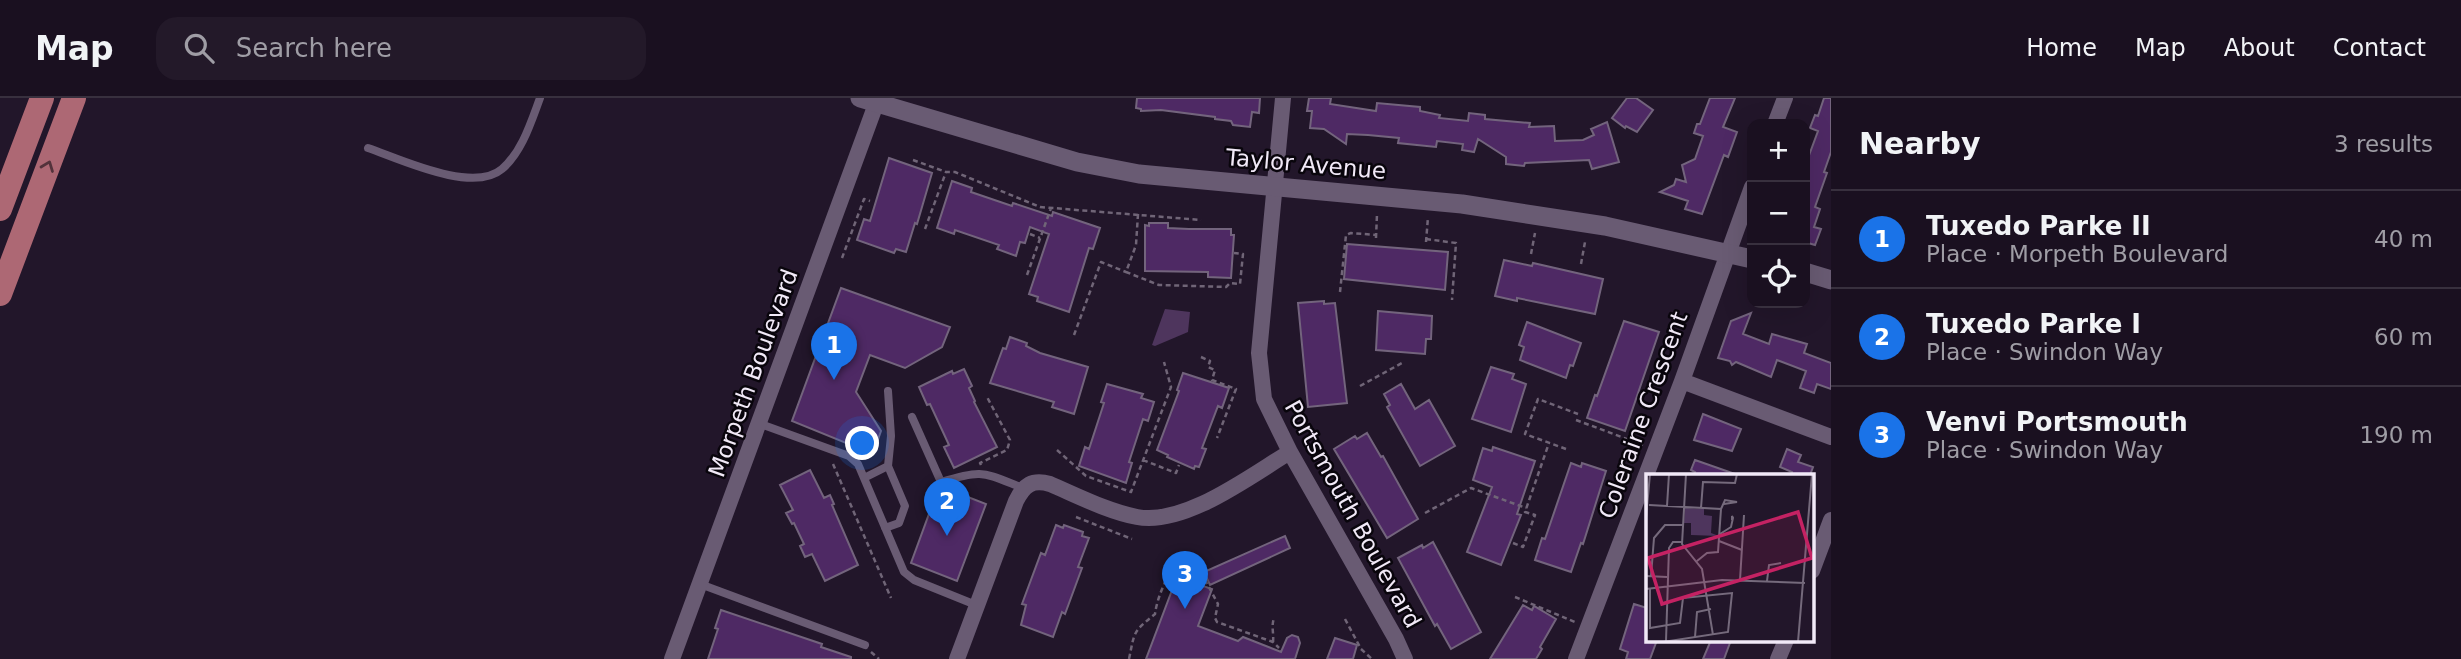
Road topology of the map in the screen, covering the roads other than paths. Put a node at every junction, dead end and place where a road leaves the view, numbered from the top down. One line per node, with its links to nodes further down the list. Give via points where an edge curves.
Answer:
1 (42, 98): 11 (main road)
2 (74, 98): 16 (main road, one-way to 2)
3 (540, 98): 8 (lane, via 516,153 501,170 480,179 455,177)
4 (1283, 98): 9 (street, Portsmouth Boulevard)
5 (1785, 98): 7 (street)
6 (868, 101): 9 (street, Taylor Avenue, via 1077,162 1139,174); 20 (street, Morpeth Boulevard)
7 (1777, 119)
8 (368, 148)
9 (1276, 186): 12 (street, Taylor Avenue, via 1462,204 1605,226); 22 (street, Portsmouth Boulevard, via 1260,372 1264,399)
10 (1747, 201): 12 (street, Coleraine Crescent)
11 (0, 209)
12 (1728, 252): 13 (street, Taylor Avenue); 17 (street, Coleraine Crescent)
13 (1747, 258)
14 (1810, 274): 15 (street)
15 (1831, 280)
16 (0, 294)
17 (1682, 381): 21 (street); 24 (street, Coleraine Crescent)
18 (888, 391): 23 (lane)
19 (912, 417): 27 (lane, via 941,482 973,472)
20 (758, 424): 26 (lane, via 849,456); 31 (street, Morpeth Boulevard)
21 (1831, 437)
22 (1290, 452): 27 (street, via 1196,507 1156,517 1119,513 1040,482); 37 (street, Portsmouth Boulevard)
23 (888, 466): 26 (lane); 29 (lane, via 905,506 899,523)
24 (1647, 474)
25 (1646, 476): 38 (street, Coleraine Crescent)
26 (864, 478): 29 (lane)
27 (1023, 488): 32 (street)
28 (1831, 520): 30 (street)
29 (885, 528): 32 (lane, via 904,572)
30 (1814, 566)
31 (700, 584): 34 (lane); 35 (street, Morpeth Boulevard)
32 (976, 605): 36 (street)
33 (1785, 642): 39 (street)
34 (864, 645)
35 (672, 659)
36 (957, 659)
37 (1405, 659)
38 (1576, 659)
39 (1778, 659)

